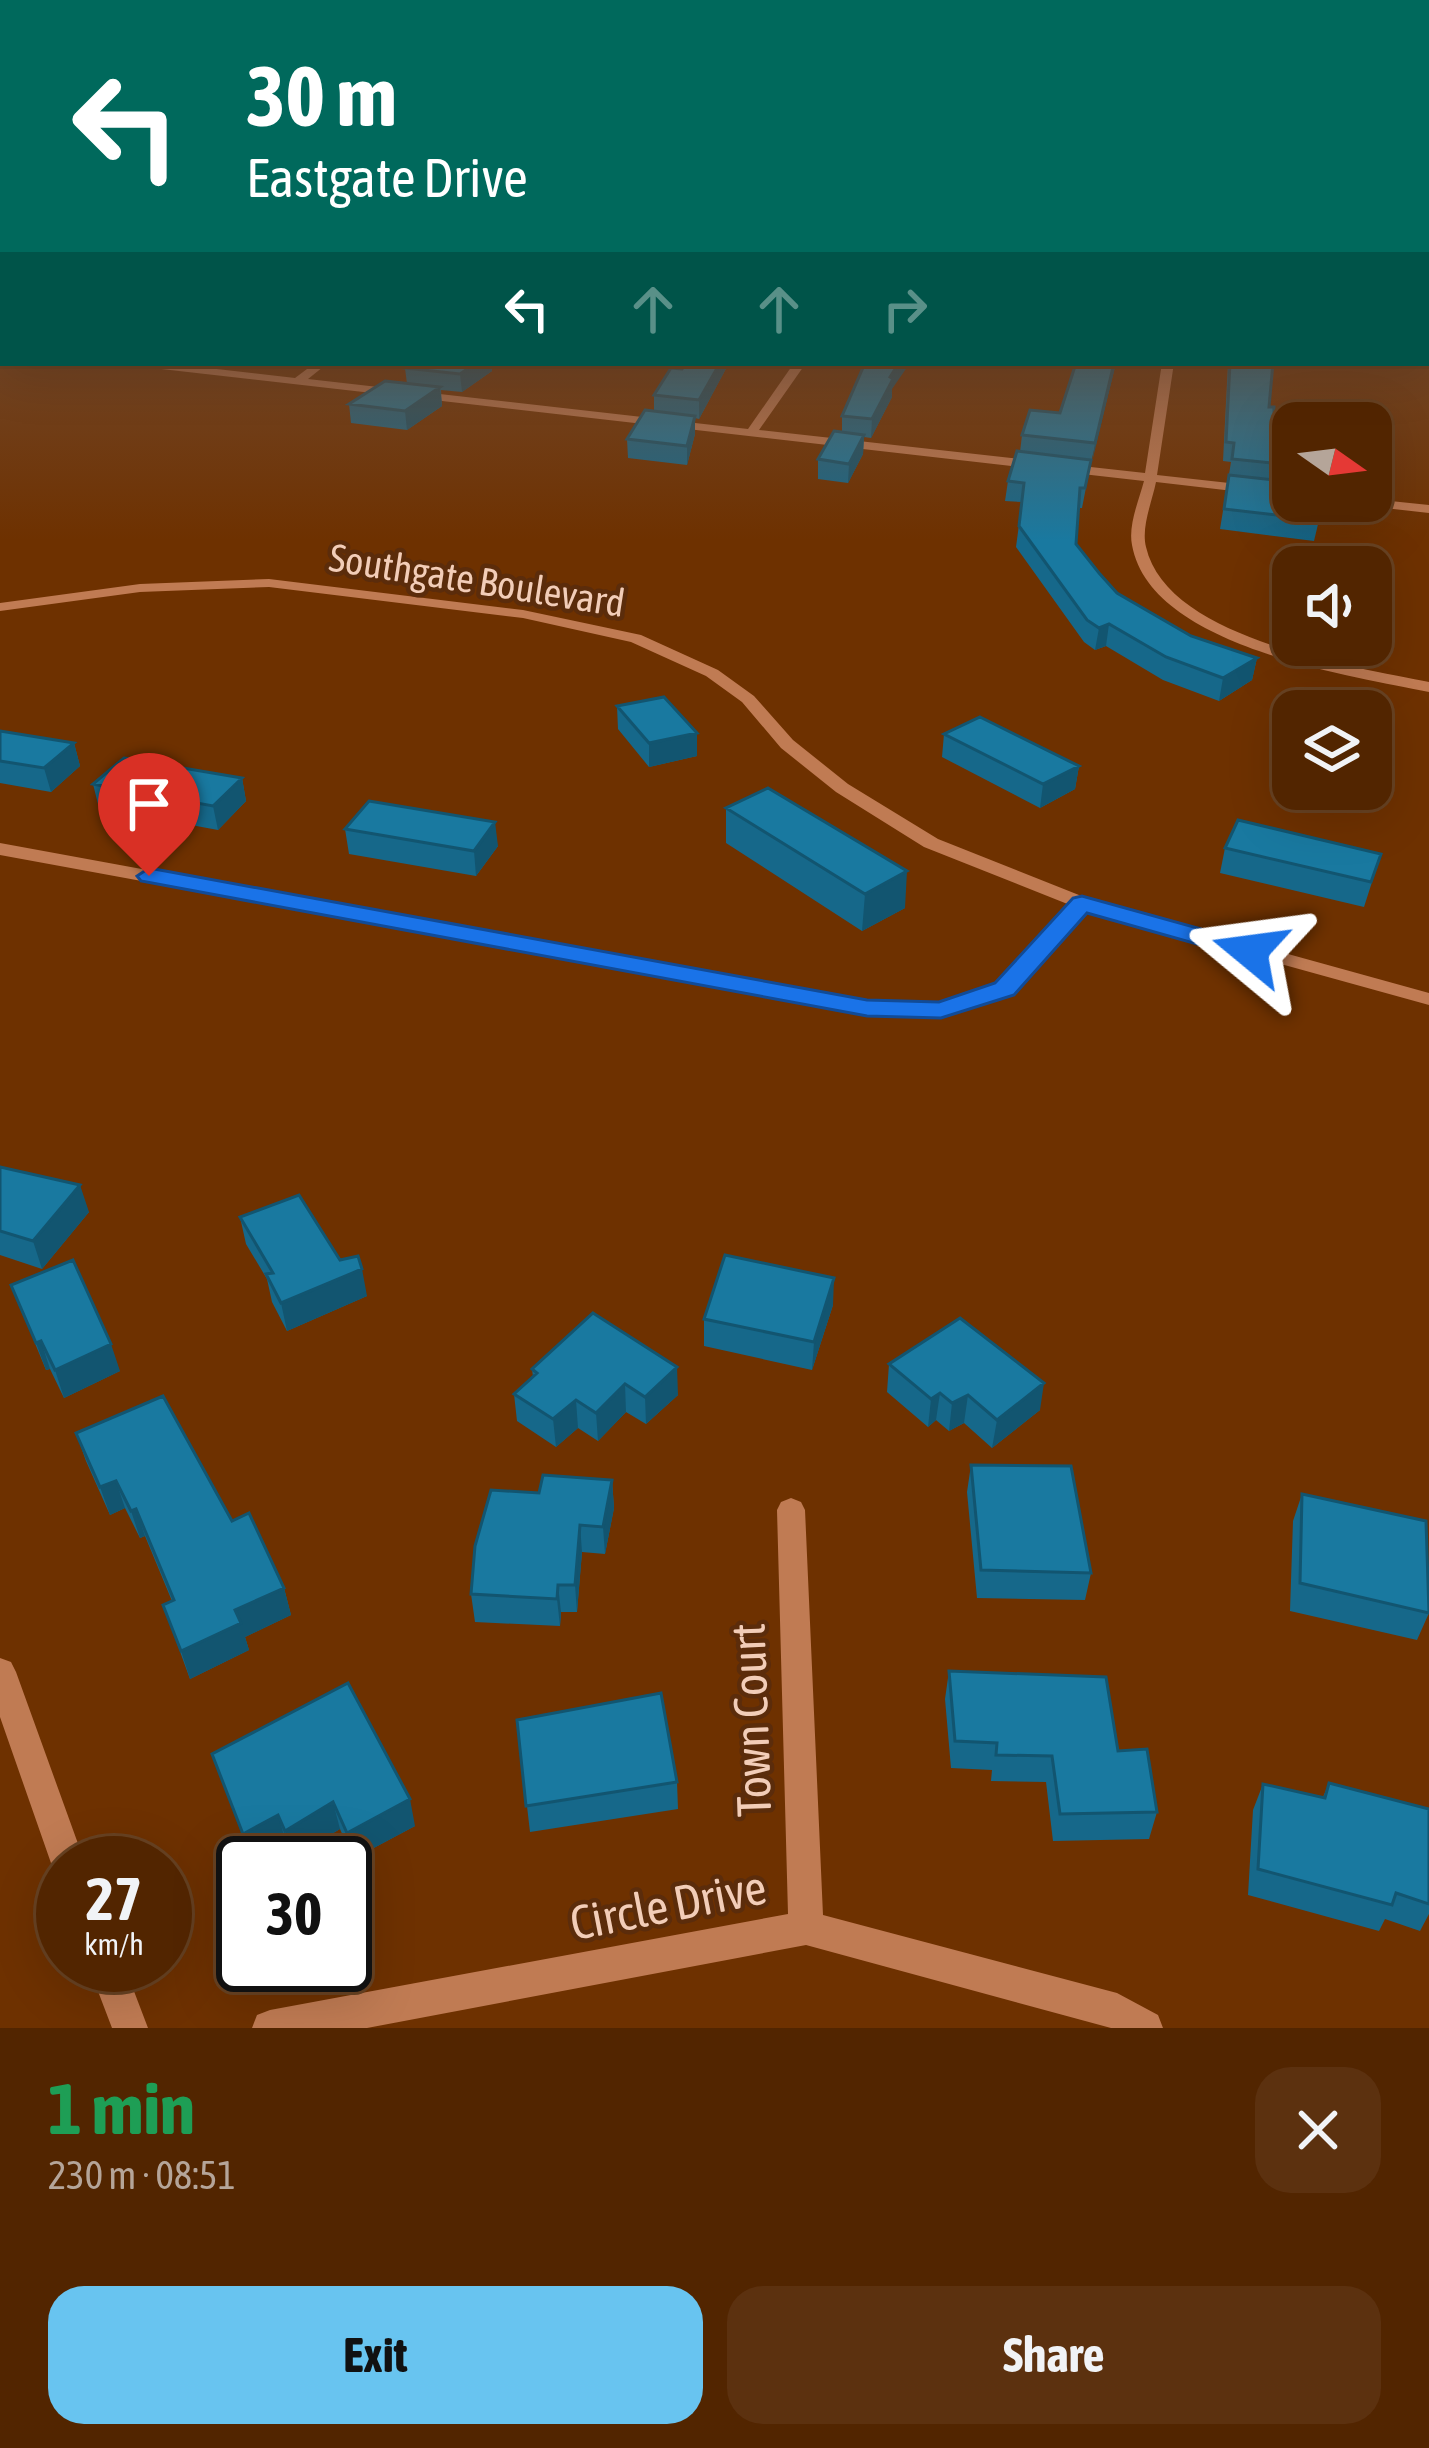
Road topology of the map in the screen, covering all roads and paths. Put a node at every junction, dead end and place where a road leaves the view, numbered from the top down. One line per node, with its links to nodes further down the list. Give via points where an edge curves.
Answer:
1 (162, 366): 5 (street)
2 (318, 366): 5 (street)
3 (798, 366): 6 (street)
4 (1168, 366): 7 (street)
5 (298, 381): 6 (street)
6 (752, 432): 7 (street)
7 (1151, 478): 8 (street); 12 (street, via 1138,543 1146,573 1182,608 1319,663)
8 (1272, 492)
9 (1392, 505): 10 (street)
10 (1429, 509)
11 (0, 607): 14 (street, Southgate Boulevard, via 140,588 269,583 523,614 635,638 712,673 842,788 932,843)
12 (1429, 687)
13 (0, 849): 14 (street, via 867,1008 941,1010 1005,989)
14 (1082, 903): 15 (street, Southgate Boulevard)
15 (1429, 999)
16 (791, 1510): 19 (street, Town Court)
17 (0, 1672): 18 (street)
18 (58, 1836)
19 (806, 1928): 22 (street, Circle Drive); 23 (street, Circle Drive, via 1117,2012)
20 (116, 1992): 21 (street)
21 (130, 2028)
22 (270, 2028)
23 (1145, 2028)

